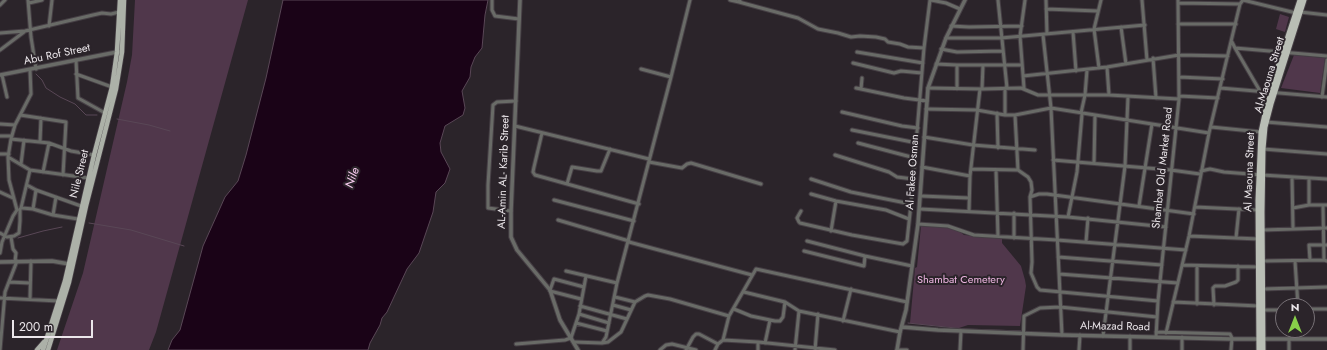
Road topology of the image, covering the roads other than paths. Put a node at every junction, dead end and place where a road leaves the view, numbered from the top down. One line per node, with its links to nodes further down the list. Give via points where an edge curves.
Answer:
1 (6, 0): 24 (street)
2 (42, 0): 21 (street)
3 (52, 0): 34 (street)
4 (120, 0): 28 (main road, Nile Street)
5 (124, 0): 56 (main road, Nile Street)
6 (492, 0): 31 (street, via 495,16)
7 (520, 0): 31 (street, AL-Amin AL- Karib Street)
8 (690, 0): 86 (street)
9 (730, 0): 20 (street)
10 (931, 0): 25 (street); 51 (street)
11 (965, 0): 25 (street, Al Fakee Osman)
12 (998, 0): 36 (street)
13 (1025, 0): 37 (street)
14 (1046, 0): 26 (street)
15 (1101, 0): 27 (street)
16 (1142, 0): 38 (street)
17 (1243, 0): 23 (street); 29 (street)
18 (1300, 0): 29 (highway, Al Maouna Street)
19 (1304, 0): 29 (highway)
20 (739, 1): 51 (street, via 798,18 818,29 851,37 876,37 908,47)
21 (29, 2): 41 (street)
22 (1178, 2): 23 (street); 32 (street, Shambat Old Market Road)
23 (1240, 4): 33 (street)
24 (0, 5)
25 (960, 9): 35 (street, Al Fakee Osman)
26 (1046, 9): 27 (street); 45 (street)
27 (1098, 11): 40 (street)
28 (119, 12): 34 (street, via 102,13); 56 (main road, Nile Street)
29 (1298, 12): 30 (street); 58 (highway, Al Maouna Street)
30 (1327, 15)
31 (519, 19): 113 (street, AL-Amin AL- Karib Street)
32 (1178, 24): 33 (street); 59 (street, Shambat Old Market Road)
33 (1236, 24): 50 (street)
34 (49, 26): 41 (street)
35 (951, 26): 36 (street); 48 (street, Al Fakee Osman)
36 (1000, 26): 37 (street); 49 (street)
37 (1022, 26): 47 (street)
38 (1144, 26): 39 (street); 64 (street)
39 (1121, 27): 40 (street); 70 (street)
40 (1094, 29): 43 (street); 75 (street)
41 (30, 30): 42 (street); 76 (street)
42 (25, 31): 44 (street); 54 (street)
43 (1073, 32): 45 (street); 80 (street)
44 (0, 34)
45 (1047, 34): 46 (street)
46 (1043, 35): 47 (street); 82 (street)
47 (1020, 36): 49 (street); 69 (street)
48 (946, 38): 49 (street); 53 (street, Al Fakee Osman)
49 (1001, 38): 55 (street)
50 (1232, 42): 52 (street); 60 (street)
51 (924, 48): 67 (street)
52 (1235, 48): 58 (street); 99 (street)
53 (941, 49): 55 (street, via 957,52); 68 (street, Al Fakee Osman)
54 (0, 50)
55 (1003, 51): 73 (street)
56 (120, 52): 63 (street, Abu Rof Street); 90 (main road, Nile Street); 361 (main road, Nile Street, via 117,84 73,266)
57 (857, 52): 67 (street)
58 (1286, 52): 61 (street); 100 (highway, Al Maouna Street)
59 (1179, 54): 60 (street); 62 (street); 87 (street, Shambat Old Market Road)
60 (1228, 56): 89 (street)
61 (1327, 56)
62 (1153, 58): 64 (street); 109 (street)
63 (76, 60): 76 (street, Abu Rof Street); 83 (street)
64 (1147, 60): 70 (street)
65 (1327, 60): 107 (street)
66 (853, 63): 81 (street, via 894,73)
67 (923, 63): 81 (street)
68 (936, 64): 71 (street); 92 (street, Al Fakee Osman)
69 (1022, 64): 73 (street); 85 (street)
70 (1126, 64): 74 (street)
71 (957, 65): 72 (street); 97 (street)
72 (983, 65): 73 (street); 98 (street)
73 (1005, 65): 93 (street)
74 (1107, 67): 75 (street); 102 (street)
75 (1099, 68): 79 (street)
76 (36, 69): 78 (street, Abu Rof Street)
77 (641, 69): 86 (street)
78 (30, 70): 84 (street, Abu Rof Street); 121 (street, via 31,94)
79 (1087, 70): 80 (street); 101 (street)
80 (1076, 71): 82 (street)
81 (922, 73): 111 (street)
82 (1048, 73): 85 (street); 103 (street)
83 (76, 74): 90 (street); 118 (street, via 78,98)
84 (1, 75): 104 (street)
85 (1023, 76): 94 (street)
86 (671, 77): 162 (street)
87 (1179, 77): 89 (street); 106 (street, Shambat Old Market Road)
88 (862, 78): 96 (street)
89 (1223, 79): 95 (street)
90 (112, 87): 118 (main road, Nile Street)
91 (856, 88): 96 (street)
92 (928, 88): 97 (street); 112 (street, Al Fakee Osman)
93 (1006, 88): 94 (street); 98 (street); 122 (street)
94 (1024, 88): 103 (street, via 1035,95)
95 (1220, 88): 99 (street); 110 (street)
96 (861, 89): 111 (street)
97 (957, 89): 98 (street)
98 (981, 89): 116 (street)
99 (1260, 91): 100 (street)
100 (1272, 92): 107 (street); 127 (highway, Al-Maouna Street); 137 (highway, Al Maouna Street)
101 (1085, 95): 102 (street); 103 (street); 120 (street)
102 (1109, 95): 105 (street)
103 (1050, 96): 114 (street)
104 (7, 97)
105 (1128, 97): 109 (street); 126 (street)
106 (1179, 97): 109 (street); 110 (street); 135 (street, Shambat Old Market Road)
107 (1322, 97): 108 (street)
108 (1327, 97)
109 (1156, 98)
110 (1218, 98): 132 (street)
111 (920, 100): 112 (street); 134 (street)
112 (927, 101): 115 (street, Al Fakee Osman)
113 (516, 102): 131 (street, AL-Amin AL- Karib Street); 215 (street, via 497,102 493,105 488,184 488,208)
114 (1051, 108): 120 (street); 123 (street); 163 (street)
115 (926, 109): 116 (street); 141 (street, Al Fakee Osman)
116 (977, 110): 119 (street); 149 (street)
117 (842, 112): 134 (street)
118 (105, 113): 160 (main road, Nile Street)
119 (997, 113): 122 (street); 151 (street)
120 (1082, 114): 124 (street); 164 (street)
121 (20, 115): 125 (street); 130 (street)
122 (1005, 115): 123 (street)
123 (1015, 115): 154 (street)
124 (1095, 115): 126 (street); 165 (street)
125 (41, 118): 144 (street); 150 (street, via 66,122)
126 (1127, 120): 129 (street); 167 (street)
127 (1266, 122): 133 (street); 153 (highway, Al-Maouna Street)
128 (0, 124): 130 (street)
129 (1152, 124): 135 (street); 169 (street)
130 (15, 125): 142 (street)
131 (515, 126): 138 (street); 215 (street, AL-Amin AL- Karib Street)
132 (1211, 127): 137 (street); 139 (street)
133 (1327, 127)
134 (918, 128): 145 (street)
135 (1175, 128): 139 (street); 174 (street, Shambat Old Market Road)
136 (852, 130): 145 (street)
137 (1261, 132): 178 (highway, Al Maouna Street)
138 (542, 133): 152 (street); 186 (street, via 534,174)
139 (1209, 133): 176 (street)
140 (0, 136): 142 (street)
141 (924, 136): 146 (street, Al Fakee Osman); 149 (street)
142 (11, 138): 143 (street); 159 (street)
143 (24, 140): 144 (street); 166 (street)
144 (40, 142): 147 (street)
145 (917, 142): 146 (street); 161 (street)
146 (924, 142): 168 (street, Al Fakee Osman)
147 (49, 143): 150 (street); 175 (street)
148 (858, 143): 161 (street)
149 (973, 145): 151 (street); 170 (street)
150 (64, 148): 160 (street); 177 (street)
151 (998, 148): 154 (street)
152 (610, 149): 162 (street); 186 (street, via 601,171 572,167)
153 (1263, 149): 158 (street); 178 (highway, Al-Maouna Street)
154 (1018, 150): 155 (street); 173 (street)
155 (1035, 150)
156 (0, 154): 159 (street)
157 (835, 154): 184 (street, via 897,177)
158 (1327, 154)
159 (9, 156): 166 (street); 196 (street, via 8,173)
160 (94, 156): 181 (main road, Nile Street)
161 (915, 158): 184 (street)
162 (649, 160): 187 (street, via 682,168 691,163); 201 (street)
163 (1053, 160): 164 (street); 193 (street)
164 (1078, 162): 165 (street); 198 (street)
165 (1094, 163): 167 (street)
166 (21, 164): 171 (street)
167 (1124, 166): 169 (street); 203 (street)
168 (922, 167): 179 (street); 192 (street, Al Fakee Osman)
169 (1144, 168): 174 (street); 206 (street)
170 (971, 169): 172 (street); 179 (street)
171 (30, 170): 175 (street); 188 (street)
172 (996, 170): 173 (street); 219 (street)
173 (1018, 170): 195 (street, via 1031,182)
174 (1171, 170): 176 (street); 218 (street, Shambat Old Market Road)
175 (43, 172): 177 (street)
176 (1201, 173): 178 (street, via 1210,169); 208 (street)
177 (62, 175): 181 (street)
178 (1261, 175): 180 (street); 214 (highway, Al Maouna Street); 236 (highway, Al-Maouna Street)
179 (970, 176): 197 (street)
180 (1292, 177): 182 (street); 210 (street)
181 (88, 178): 205 (main road, Nile Street)
182 (1309, 178): 185 (street); 204 (street)
183 (811, 179): 202 (street, via 852,192)
184 (913, 179): 202 (street)
185 (1327, 179)
186 (567, 184): 201 (street)
187 (761, 184)
188 (26, 185): 189 (street); 211 (street)
189 (36, 190): 194 (street); 212 (street)
190 (0, 192): 196 (street)
191 (811, 194): 200 (street)
192 (921, 196): 197 (street); 209 (street, Al Fakee Osman)
193 (1055, 196): 195 (street, via 1039,194); 198 (street); 224 (street)
194 (56, 197): 205 (street); 223 (street)
195 (1030, 197): 221 (street)
196 (13, 198): 211 (street)
197 (969, 198): 217 (street)
198 (1071, 198): 203 (street); 225 (street)
199 (554, 200): 230 (street)
200 (836, 201): 227 (street, via 886,210); 237 (street)
201 (639, 204): 230 (street)
202 (910, 204): 227 (street)
203 (1120, 204): 206 (street); 231 (street)
204 (1309, 205): 207 (street); 210 (street)
205 (81, 206): 228 (main road, Nile Street)
206 (1138, 206): 218 (street)
207 (1325, 206): 235 (street)
208 (1195, 207): 213 (street); 222 (street)
209 (920, 208): 217 (street); 232 (street, Al Fakee Osman)
210 (1293, 208): 234 (street)
211 (20, 209): 212 (street); 239 (street, via 12,216); 242 (street, via 20,230)
212 (33, 209): 223 (street)
213 (1238, 209): 214 (street); 245 (street)
214 (1258, 210): 246 (highway, Al Maouna Street)
215 (511, 211): 290 (street, AL-Amin AL- Karib Street, via 514,243)
216 (801, 211): 237 (street, via 797,216 799,222)
217 (969, 211): 219 (street)
218 (1167, 211): 222 (street); 233 (street, Shambat Old Market Road)
219 (998, 213): 220 (street); 240 (street)
220 (1014, 213): 221 (street); 243 (street)
221 (1031, 214): 224 (street); 244 (street)
222 (1194, 214): 241 (street)
223 (53, 215): 228 (street)
224 (1056, 217): 225 (street); 247 (street)
225 (1068, 217): 226 (street)
226 (1088, 218): 231 (street); 251 (street)
227 (909, 219): 237 (street, via 907,241 903,244)
228 (78, 220): 268 (main road, Nile Street)
229 (558, 220): 248 (street)
230 (634, 221): 248 (street)
231 (1118, 221): 233 (street); 252 (street)
232 (918, 224): 240 (street, via 948,226 968,234); 271 (street, Al Fakee Osman)
233 (1166, 227): 254 (street, Shambat Old Market Road)
234 (1294, 228): 235 (street); 236 (street)
235 (1325, 228): 253 (street)
236 (1262, 230): 265 (highway, Al-Maouna Street)
237 (831, 231)
238 (0, 233): 239 (street)
239 (4, 236): 242 (street); 250 (street)
240 (998, 236): 243 (street)
241 (1189, 236): 245 (street); 255 (street)
242 (11, 237): 262 (street)
243 (1014, 238): 244 (street)
244 (1032, 238): 247 (street); 291 (street, via 1030,273 1037,287)
245 (1236, 238): 246 (street)
246 (1259, 239): 274 (highway, Al Maouna Street)
247 (1057, 240): 251 (street); 259 (street)
248 (629, 241): 277 (street); 283 (street)
249 (807, 241): 258 (street)
250 (1, 242): 257 (street)
251 (1086, 242): 252 (street)
252 (1114, 244): 254 (street); 264 (street)
253 (1325, 245): 260 (street, via 1309,245); 261 (street)
254 (1164, 248): 255 (street); 269 (street, Shambat Old Market Road)
255 (1186, 250): 270 (street)
256 (804, 251): 258 (street, via 864,266)
257 (0, 253)
258 (865, 256): 271 (street)
259 (1058, 257): 264 (street); 276 (street)
260 (1310, 260): 261 (street); 266 (street)
261 (1326, 260)
262 (16, 261): 263 (street); 267 (street); 280 (street)
263 (31, 261): 268 (street); 282 (street)
264 (1112, 261): 269 (street); 279 (street)
265 (1262, 261): 266 (street); 288 (highway, Al-Maouna Street)
266 (1296, 261): 289 (street)
267 (0, 262)
268 (69, 264): 300 (main road, Nile Street)
269 (1162, 265): 281 (street, Shambat Old Market Road)
270 (1182, 265): 272 (street); 284 (street)
271 (912, 266): 304 (street, Al Fakee Osman)
272 (1197, 266): 273 (street); 306 (street)
273 (1238, 266): 274 (street); 307 (street, via 1236,282 1215,286)
274 (1259, 267): 311 (highway, Al Maouna Street)
275 (566, 271): 278 (street)
276 (1059, 274): 279 (street); 291 (street)
277 (752, 275): 287 (street, via 756,269); 292 (street)
278 (586, 276): 283 (street); 285 (street)
279 (1110, 277): 281 (street); 293 (street)
280 (9, 282): 282 (street); 296 (street)
281 (1160, 282): 284 (street); 301 (street, Shambat Old Market Road)
282 (30, 283): 298 (street)
283 (617, 283): 294 (street)
284 (1178, 283): 305 (street)
285 (584, 287): 290 (street, via 554,279); 299 (street)
286 (1327, 288): 289 (street)
287 (851, 289): 304 (street); 326 (street)
288 (1262, 289): 289 (street); 311 (highway, Al-Maouna Street)
289 (1297, 289): 297 (street)
290 (550, 290): 299 (street); 343 (street, AL-Amin AL- Karib Street, via 560,320)
291 (1060, 291): 293 (street); 310 (street)
292 (744, 292): 303 (street); 312 (street)
293 (1108, 295): 301 (street); 318 (street)
294 (615, 297): 302 (street); 308 (street)
295 (0, 298): 296 (street)
296 (4, 298): 298 (street); 339 (street)
297 (1298, 298)
298 (30, 299): 300 (street)
299 (581, 299): 309 (street)
300 (59, 301): 347 (main road, Nile Street)
301 (1158, 301): 323 (street, Shambat Old Market Road)
302 (635, 302): 316 (street); 322 (street, via 648,295)
303 (785, 302): 317 (street); 325 (street, via 782,319)
304 (907, 302): 329 (street, Al Fakee Osman)
305 (1174, 302): 306 (street); 334 (street)
306 (1197, 304): 307 (street)
307 (1214, 304): 311 (street)
308 (613, 305): 316 (street); 320 (street)
309 (580, 306): 319 (street); 320 (street)
310 (1060, 308): 318 (street); 333 (street, via 1040,308 1024,316); 335 (street)
311 (1260, 308): 313 (street); 344 (highway, Al Maouna Street)
312 (734, 309): 322 (street); 325 (street)
313 (1275, 309)
314 (1315, 309): 315 (street)
315 (1327, 309)
316 (631, 310): 324 (street)
317 (798, 311): 321 (street); 355 (street)
318 (1106, 312): 323 (street); 338 (street)
319 (578, 314): 327 (street); 328 (street)
320 (610, 314): 324 (street); 328 (street)
321 (818, 314): 326 (street); 357 (street)
322 (729, 316): 348 (street)
323 (1157, 317): 336 (street, Shambat Old Market Road)
324 (627, 319): 351 (street, via 621,332 608,342)
325 (770, 320): 352 (street)
326 (843, 321): 332 (street)
327 (576, 323): 331 (street); 343 (street)
328 (609, 323): 331 (street)
329 (902, 327): 330 (street, Al-Mazad Road); 332 (street, Al Fakee Osman)
330 (961, 331): 333 (street, Al-Mazad Road); 371 (street)
331 (607, 332): 351 (street)
332 (900, 332): 369 (street, Al Fakee Osman)
333 (1023, 333): 335 (street, Al-Mazad Road); 372 (street)
334 (1166, 333): 336 (street); 342 (street, via 1230,334)
335 (1062, 334): 337 (street, Al-Mazad Road)
336 (1156, 334): 340 (street, Al-Mazad Road); 341 (street, Al-Mazad Road)
337 (1080, 335): 338 (street, Al-Mazad Road); 373 (street)
338 (1103, 335): 340 (street, Al-Mazad Road)
339 (1, 336): 358 (street)
340 (1130, 336): 374 (street)
341 (1182, 337): 342 (street, Al-Mazad Road); 375 (street)
342 (1232, 337): 344 (street, Al-Mazad Road); 376 (street)
343 (572, 338): 349 (street, AL-Amin AL- Karib Street); 353 (street)
344 (1261, 339): 345 (street, Al-Mazad Road); 377 (highway, Al Maouna Street); 378 (highway)
345 (1289, 339): 346 (street, Al-Mazad Road); 379 (street)
346 (1327, 339)
347 (46, 340): 359 (main road); 360 (main road, Nile Street)
348 (722, 340): 350 (street); 354 (street)
349 (574, 342): 351 (street); 362 (street, AL-Amin AL- Karib Street)
350 (758, 342): 352 (street); 366 (street)
351 (602, 343)
352 (765, 343): 355 (street)
353 (516, 344)
354 (718, 344): 356 (street, via 696,334); 365 (street)
355 (795, 348): 357 (street)
356 (687, 349): 363 (street, via 672,344); 364 (street)
357 (815, 349): 367 (street)
358 (0, 350)
359 (37, 350)
360 (43, 350)
361 (48, 350)
362 (578, 350)
363 (660, 350)
364 (696, 350)
365 (715, 350)
366 (758, 350)
367 (829, 350): 368 (street)
368 (835, 350)
369 (897, 350): 370 (street)
370 (907, 350)
371 (960, 350)
372 (1023, 350)
373 (1079, 350)
374 (1130, 350)
375 (1182, 350)
376 (1231, 350)
377 (1259, 350)
378 (1263, 350)
379 (1290, 350)

